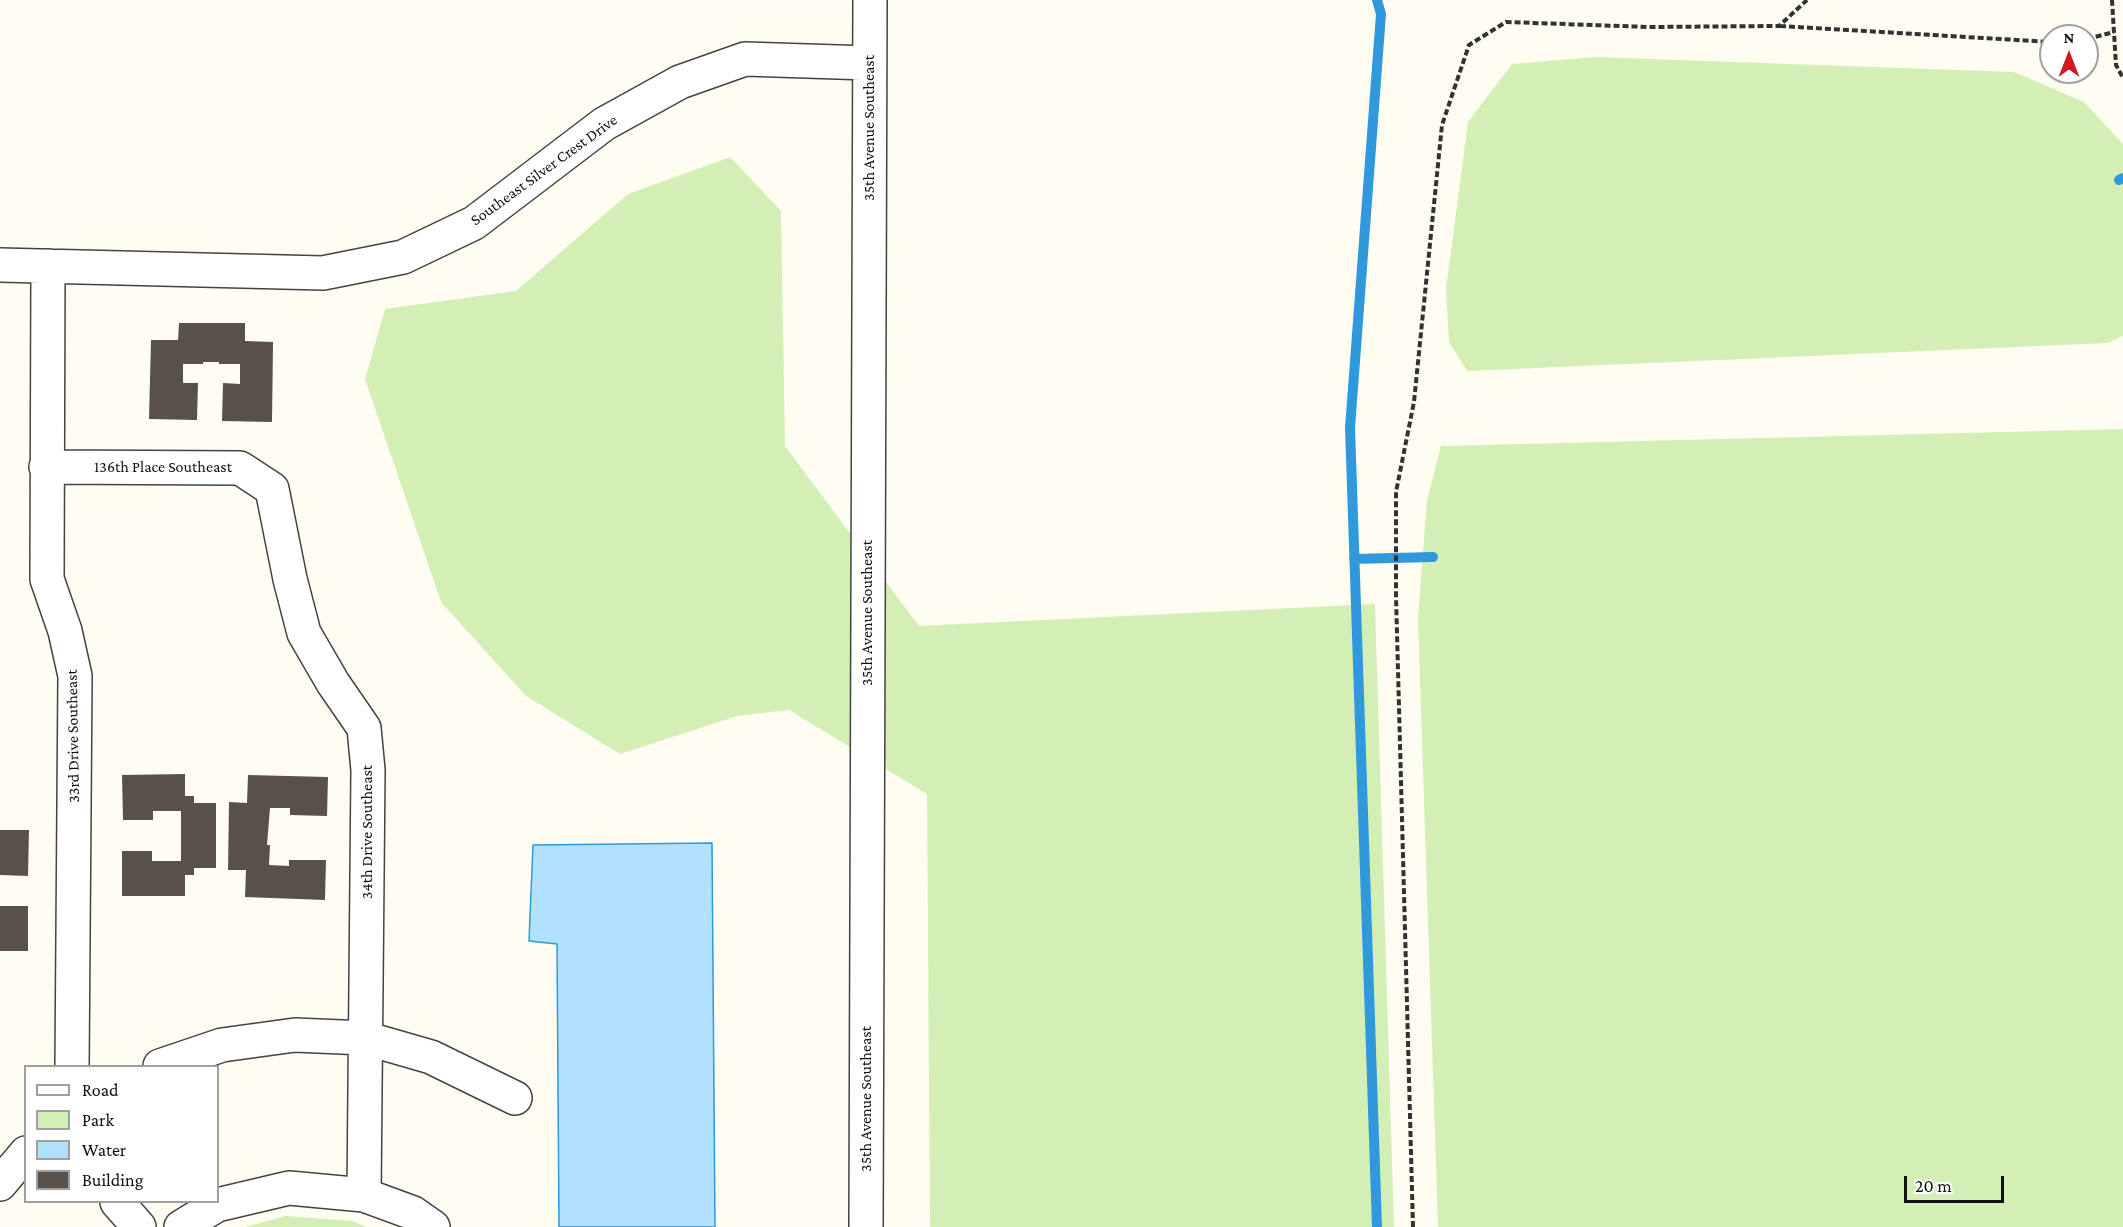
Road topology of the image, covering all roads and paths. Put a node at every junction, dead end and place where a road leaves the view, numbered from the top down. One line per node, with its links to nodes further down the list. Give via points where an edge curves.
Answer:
1 (870, 0): 8 (street, 35th Avenue Southeast)
2 (1807, 0): 4 (path)
3 (2112, 0): 5 (path)
4 (1779, 26): 7 (path); 26 (path, via 1506,22 1469,45 1442,125 1414,402 1396,492)
5 (2114, 32): 6 (path); 9 (path, via 2116,65)
6 (2099, 36)
7 (2039, 41)
8 (869, 63): 11 (street, Southeast Silver Crest Drive, via 745,59 680,82 604,124 474,222 402,257 323,273); 25 (street, 35th Avenue Southeast)
9 (2123, 78)
10 (0, 265): 11 (street, Southeast Silver Crest Drive)
11 (48, 266): 12 (street, 33rd Drive Southeast)
12 (46, 467): 13 (street, 136th Place Southeast, via 240,468); 15 (street, 33rd Drive Southeast, via 47,579 75,676)
13 (272, 489): 14 (street, 34th Drive Southeast, via 304,633 364,728 368,770)
14 (365, 1038): 16 (street, via 295,1035 222,1045); 17 (street, via 431,1057); 20 (street, 34th Drive Southeast)
15 (72, 1065)
16 (163, 1065)
17 (515, 1098)
18 (24, 1155): 19 (street)
19 (0, 1184)
20 (364, 1195): 23 (street, via 290,1188 217,1205); 24 (street, via 413,1214)
21 (118, 1203): 22 (street)
22 (139, 1227)
23 (181, 1227)
24 (433, 1227)
25 (866, 1227)
26 (1413, 1227)

